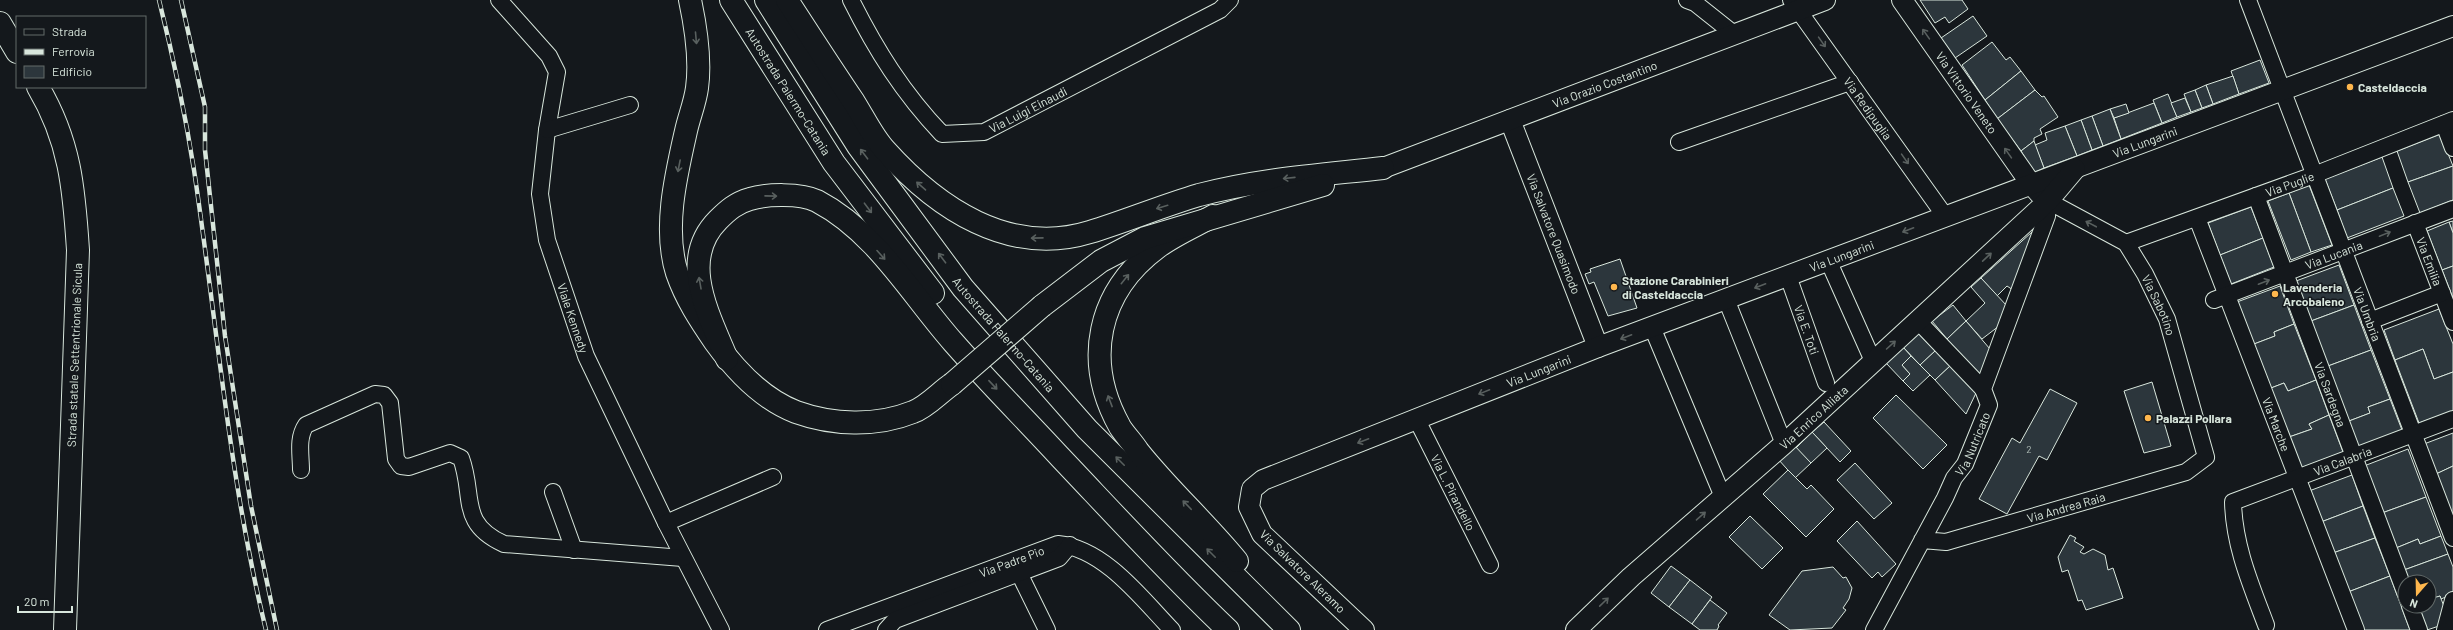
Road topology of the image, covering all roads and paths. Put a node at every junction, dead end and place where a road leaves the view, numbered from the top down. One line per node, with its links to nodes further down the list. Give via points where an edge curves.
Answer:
1 (500, 0): 23 (street, Viale Kennedy, via 549,56 557,72)
2 (690, 0): 50 (main road, one-way to 50, via 698,56 697,88 674,192 672,234 677,272 693,310)
3 (731, 0): 85 (main road, Autostrada Palermo-Catania, one-way to 85, via 834,163 961,330 1185,571)
4 (766, 0): 86 (main road, Autostrada Palermo-Catania, one-way to 4, via 1087,429 964,288 858,146)
5 (787, 0): 27 (main road, one-way to 5, via 1251,183 1199,195 1088,233 1032,239 1000,232 974,222 946,206 920,186 884,149)
6 (851, 0): 7 (street, Via Luigi Einaudi, via 876,49 918,109 942,134 984,132 1220,10)
7 (1230, 0)
8 (1687, 0): 15 (street, via 1695,3)
9 (1825, 0): 12 (street, Via Orazio Costantino)
10 (1902, 0): 29 (street, Via Vittorio Veneto, one-way to 10)
11 (2248, 0): 19 (street, Via Umbria)
12 (1795, 5): 15 (street, Via Orazio Costantino); 17 (street, Via Redipuglia, one-way to 17)
13 (0, 23): 16 (main road)
14 (2453, 26): 19 (street, Via Lungarini)
15 (1734, 34): 21 (street, Via Orazio Costantino)
16 (16, 50)
17 (1850, 82): 24 (street); 34 (street, Via Redipuglia, one-way to 34)
18 (39, 88): 78 (main road, Strada statale Settentrionale Sicula, via 68,157 75,193 77,236)
19 (2282, 92): 26 (street, Via Lungarini); 28 (street, Via Umbria)
20 (630, 105): 23 (street)
21 (1510, 120): 27 (street, Via Orazio Costantino); 49 (street, Via Salvatore Quasimodo)
22 (2448, 122): 25 (street); 28 (street, Via Puglie)
23 (547, 130): 66 (street, Viale Kennedy, via 540,194 547,240 586,356)
24 (1679, 142)
25 (2453, 148)
26 (2076, 167): 29 (street, Via Lungarini); 31 (street, Via Enrico Alliata)
27 (1383, 168): 33 (main road)
28 (2314, 175): 30 (street, Via Puglie); 38 (street, Via Umbria)
29 (2031, 184): 31 (street, Via Vittorio Veneto); 34 (street, Via Lungarini)
30 (2256, 196): 35 (street, Via Puglie); 40 (street, Via Sardegna)
31 (2048, 201): 37 (street, one-way to 31); 45 (street, Via Enrico Alliata, one-way to 31); 53 (street, via 2047,216)
32 (2453, 209): 36 (street, Via Lucania)
33 (1213, 216): 50 (main road, bridge, via 1145,238 1101,261 1042,306 952,384 914,412 850,424 818,420 787,408 757,389); 87 (main road, one-way to 33, via 1218,538 1155,472 1120,427 1108,397 1102,372 1099,350 1103,321 1114,293 1138,265 1158,247)
34 (1945, 216): 39 (street, Via Lungarini, one-way to 39)
35 (2197, 218): 37 (street, Via Puglie); 43 (street, Via Marche)
36 (2415, 223): 38 (street, Via Lucania, one-way to 36); 42 (street, Via Emilia)
37 (2126, 243): 58 (street, Via Sabotino, via 2145,274 2167,319)
38 (2343, 251): 40 (street, Via Lucania); 46 (street, Via Umbria)
39 (1828, 260): 41 (street, Via Lungarini); 51 (street)
40 (2286, 273): 43 (street, Via Lucania, one-way to 40); 59 (street, Via Sardegna)
41 (1788, 276): 44 (street, Via Lungarini, one-way to 44); 52 (street, Via E. Toti)
42 (2442, 293): 46 (street); 47 (street, Via Emilia)
43 (2220, 297): 62 (street, Via Marche)
44 (1726, 299): 48 (street, Via Lungarini); 57 (street)
45 (1918, 321): 51 (street, Via Enrico Alliata, one-way to 45); 53 (street)
46 (2370, 321): 56 (street, Via Umbria)
47 (2453, 322)
48 (1652, 327): 49 (street, Via Lungarini, one-way to 49); 64 (street)
49 (1598, 347): 55 (street, Via Lungarini, one-way to 55)
50 (727, 359): 84 (main road, one-way to 84, via 704,302 699,276 699,252 707,232 736,203 761,196 815,200 853,224 905,281 957,347 1177,582)
51 (1873, 361): 57 (street, Via Enrico Alliata)
52 (1826, 383)
53 (1983, 389): 68 (street, Via Nutricato, via 1989,405 1979,432 1965,464 1954,478)
54 (2453, 419): 56 (street, Via Calabria)
55 (1417, 420): 65 (street, Via Lungarini, one-way to 65, via 1263,480 1252,489); 72 (street, Via L. Pirandello)
56 (2413, 434): 59 (street, Via Calabria); 67 (street, Via Umbria)
57 (1784, 444): 64 (street, Via Enrico Alliata)
58 (2206, 457): 68 (street, Via Andrea Raia, via 2186,472 1946,542)
59 (2354, 457): 62 (street, Via Calabria); 74 (street, Via Sardegna)
60 (301, 470): 70 (street, via 300,442 306,425 375,394 384,395 390,403 396,459 401,466 409,467 450,453 461,458 465,468 469,506 478,526 489,537 504,544)
61 (773, 477): 66 (street)
62 (2298, 477): 77 (street, Via Calabria, via 2233,502 2233,525 2242,560); 91 (street, Via Marche)
63 (553, 492): 70 (street)
64 (1723, 498): 89 (street, Via Enrico Alliata, one-way to 64, via 1631,577)
65 (1249, 507): 88 (street, Via Salvatore Aleramo, via 1262,534)
66 (666, 523): 71 (street, Viale Kennedy)
67 (2453, 538)
68 (1922, 540): 90 (street, Via Nutricato)
69 (1070, 545): 73 (street, via 1059,558); 80 (street, Via Padre Pio, via 1058,544); 83 (street, via 1117,572)
70 (574, 550): 71 (street)
71 (683, 558): 79 (street, Viale Kennedy)
72 (1490, 565)
73 (1019, 573): 81 (street, via 895,620); 82 (street)
74 (2398, 574)
75 (2453, 600): 93 (street)
76 (2413, 614): 92 (street)
77 (2266, 625)
78 (65, 630)
79 (721, 630)
80 (827, 630)
81 (886, 630)
82 (1047, 630)
83 (1172, 630)
84 (1228, 630)
85 (1244, 630)
86 (1288, 630)
87 (1294, 630)
88 (1364, 630)
89 (1576, 630)
90 (1874, 630)
91 (2356, 630)
92 (2419, 630)
93 (2445, 630)

